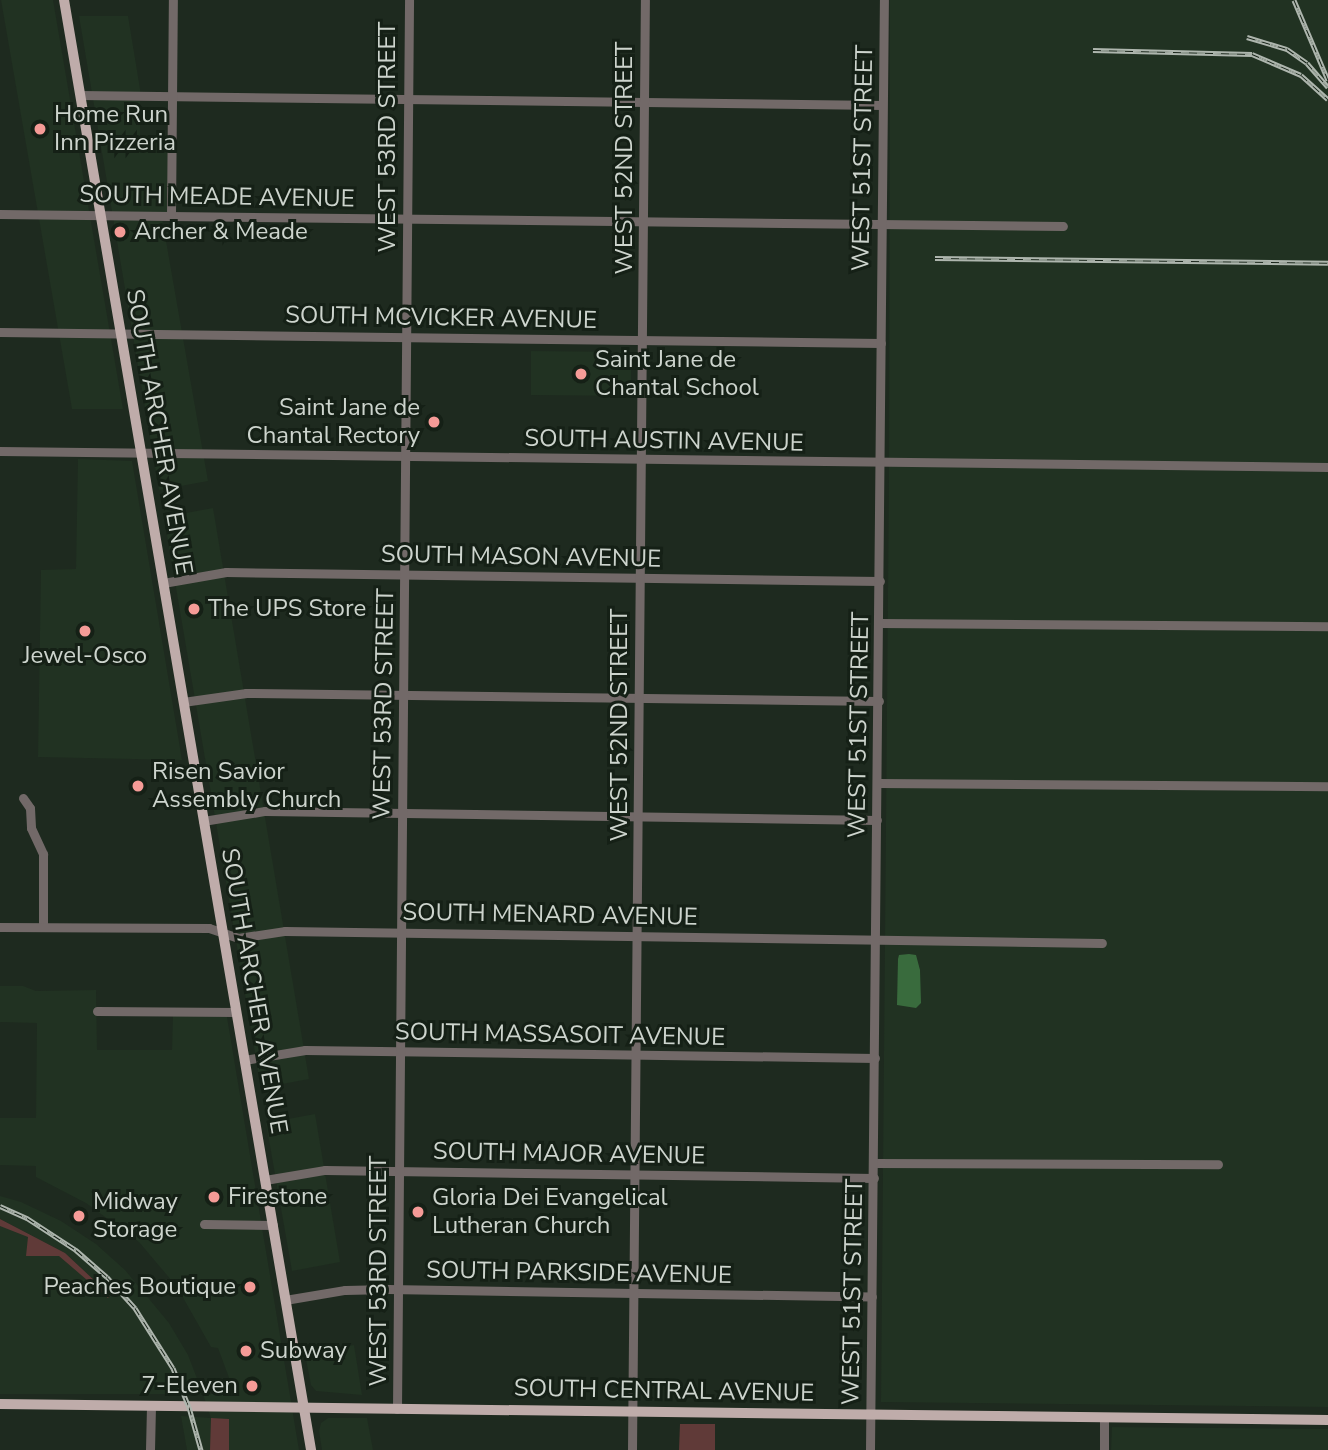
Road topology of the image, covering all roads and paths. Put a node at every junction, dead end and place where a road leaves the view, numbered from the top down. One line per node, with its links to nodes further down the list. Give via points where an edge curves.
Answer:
1 (64, 0): 6 (main road, SOUTH ARCHER AVENUE)
2 (173, 0): 7 (street)
3 (409, 0): 8 (street, WEST 53RD STREET)
4 (645, 0): 9 (street, WEST 52ND STREET)
5 (884, 0): 10 (street, WEST 51ST STREET)
6 (80, 95): 7 (street); 12 (main road, SOUTH ARCHER AVENUE)
7 (172, 96): 8 (street); 13 (street)
8 (408, 99): 9 (street); 14 (street, WEST 53RD STREET)
9 (645, 102): 10 (street); 15 (street, WEST 52ND STREET)
10 (882, 105): 16 (street, WEST 51ST STREET)
11 (0, 214): 12 (street, SOUTH MEADE AVENUE)
12 (101, 215): 13 (street, SOUTH MEADE AVENUE); 19 (main road, SOUTH ARCHER AVENUE)
13 (171, 215): 14 (street, SOUTH MEADE AVENUE)
14 (407, 218): 15 (street, SOUTH MEADE AVENUE); 20 (street, WEST 53RD STREET)
15 (644, 221): 16 (street, SOUTH MEADE AVENUE); 21 (street, WEST 52ND STREET)
16 (881, 225): 17 (street, SOUTH MEADE AVENUE); 22 (street, WEST 51ST STREET)
17 (1063, 226)
18 (0, 332): 19 (street, SOUTH MCVICKER AVENUE)
19 (122, 334): 20 (street, SOUTH MCVICKER AVENUE); 24 (main road, SOUTH ARCHER AVENUE)
20 (405, 337): 21 (street, SOUTH MCVICKER AVENUE); 25 (street, WEST 53RD STREET)
21 (643, 340): 22 (street, SOUTH MCVICKER AVENUE); 26 (street, WEST 52ND STREET)
22 (881, 343): 27 (street, WEST 51ST STREET)
23 (0, 451): 24 (street, SOUTH AUSTIN AVENUE)
24 (142, 454): 25 (street, SOUTH AUSTIN AVENUE); 32 (main road, SOUTH ARCHER AVENUE)
25 (404, 457): 26 (street, SOUTH AUSTIN AVENUE); 29 (street, WEST 53RD STREET)
26 (641, 460): 27 (street, SOUTH AUSTIN AVENUE); 30 (street, WEST 52ND STREET)
27 (881, 462): 28 (street, SOUTH AUSTIN AVENUE); 31 (street, WEST 51ST STREET)
28 (1328, 467)
29 (405, 575): 30 (street, SOUTH MASON AVENUE); 32 (street, SOUTH MASON AVENUE, via 226,572); 35 (street, WEST 53RD STREET)
30 (640, 579): 31 (street, SOUTH MASON AVENUE); 36 (street, WEST 52ND STREET)
31 (880, 580): 33 (street, WEST 51ST STREET)
32 (163, 583): 38 (main road, SOUTH ARCHER AVENUE)
33 (879, 623): 34 (street); 37 (street, WEST 51ST STREET)
34 (1328, 625)
35 (403, 695): 36 (street); 38 (street, via 246,693); 42 (street, WEST 53RD STREET)
36 (639, 698): 37 (street); 43 (street, WEST 52ND STREET)
37 (879, 701): 39 (street, WEST 51ST STREET)
38 (183, 702): 45 (main road, SOUTH ARCHER AVENUE)
39 (878, 783): 40 (street); 44 (street, WEST 51ST STREET)
40 (1328, 786)
41 (23, 798): 47 (street, via 43,854)
42 (402, 814): 43 (street); 45 (street, via 265,811); 48 (street, WEST 53RD STREET)
43 (638, 817): 44 (street); 50 (street, WEST 52ND STREET)
44 (877, 820): 51 (street, WEST 51ST STREET)
45 (203, 821): 49 (main road, SOUTH ARCHER AVENUE)
46 (0, 927): 47 (street, SOUTH MENARD AVENUE)
47 (43, 927): 49 (street, SOUTH MENARD AVENUE, via 209,928)
48 (401, 932): 49 (street, SOUTH MENARD AVENUE, via 285,931 239,938); 50 (street, SOUTH MENARD AVENUE); 55 (street, WEST 53RD STREET)
49 (222, 933): 54 (main road, SOUTH ARCHER AVENUE)
50 (637, 936): 51 (street, SOUTH MENARD AVENUE); 56 (street, WEST 52ND STREET)
51 (876, 940): 52 (street, SOUTH MENARD AVENUE); 57 (street, WEST 51ST STREET)
52 (1102, 943)
53 (97, 1012): 54 (street)
54 (236, 1012): 58 (main road, SOUTH ARCHER AVENUE)
55 (400, 1052): 56 (street, SOUTH MASSASOIT AVENUE); 58 (street, SOUTH MASSASOIT AVENUE, via 305,1051); 61 (street, WEST 53RD STREET)
56 (636, 1055): 57 (street, SOUTH MASSASOIT AVENUE); 62 (street, WEST 52ND STREET)
57 (875, 1058): 59 (street, WEST 51ST STREET)
58 (244, 1060): 64 (main road, SOUTH ARCHER AVENUE)
59 (874, 1163): 60 (street); 63 (street, WEST 51ST STREET)
60 (1218, 1164)
61 (399, 1171): 62 (street, SOUTH MAJOR AVENUE); 64 (street, SOUTH MAJOR AVENUE, via 325,1170); 67 (street, WEST 53RD STREET)
62 (635, 1175): 63 (street, SOUTH MAJOR AVENUE); 68 (street, WEST 52ND STREET)
63 (874, 1178): 69 (street, WEST 51ST STREET)
64 (265, 1180): 66 (main road, SOUTH ARCHER AVENUE)
65 (204, 1224): 66 (street)
66 (273, 1225): 70 (main road, SOUTH ARCHER AVENUE)
67 (398, 1289): 68 (street, SOUTH PARKSIDE AVENUE); 70 (street, SOUTH PARKSIDE AVENUE, via 345,1290); 74 (street, WEST 53RD STREET)
68 (634, 1294): 69 (street, SOUTH PARKSIDE AVENUE); 75 (street, WEST 52ND STREET)
69 (872, 1297): 76 (street, WEST 51ST STREET)
70 (285, 1300): 73 (main road, SOUTH ARCHER AVENUE)
71 (0, 1405): 72 (main road, SOUTH CENTRAL AVENUE)
72 (151, 1406): 73 (main road, SOUTH CENTRAL AVENUE); 79 (street)
73 (304, 1408): 74 (main road, SOUTH CENTRAL AVENUE); 80 (main road, SOUTH ARCHER AVENUE)
74 (397, 1409): 75 (main road, SOUTH CENTRAL AVENUE)
75 (633, 1413): 76 (main road, SOUTH CENTRAL AVENUE); 81 (street, WEST 52ND STREET)
76 (871, 1415): 77 (main road, SOUTH CENTRAL AVENUE); 82 (street, WEST 51ST STREET)
77 (1104, 1418): 78 (main road, SOUTH CENTRAL AVENUE); 83 (street)
78 (1328, 1420)
79 (150, 1450)
80 (311, 1450)
81 (632, 1450)
82 (870, 1450)
83 (1104, 1450)

